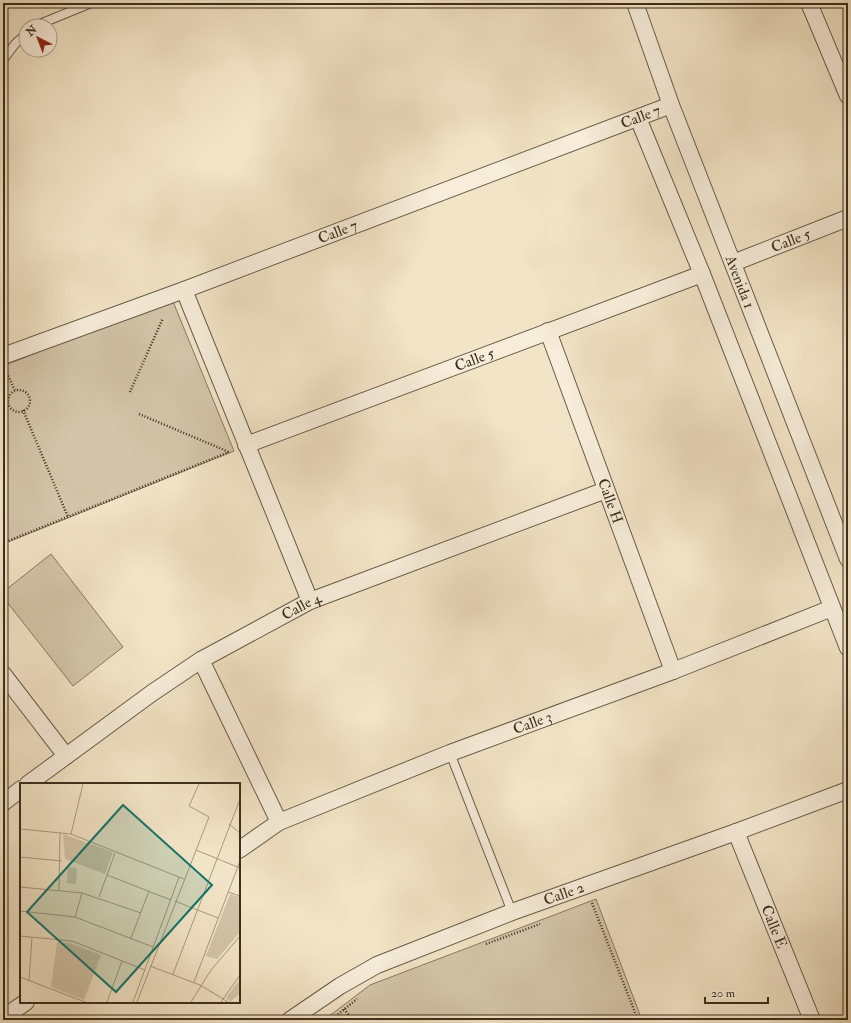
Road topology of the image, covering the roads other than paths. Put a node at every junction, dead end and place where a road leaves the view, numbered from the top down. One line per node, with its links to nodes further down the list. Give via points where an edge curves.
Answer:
1 (91, 3): 4 (lane)
2 (635, 3): 8 (street, Avenida 1)
3 (809, 3): 7 (street)
4 (54, 18)
5 (18, 41): 6 (lane)
6 (3, 60)
7 (848, 96)
8 (672, 105): 9 (street, Calle 7); 11 (street, Avenida 1)
9 (638, 118): 12 (street); 13 (street, Calle 7)
10 (848, 218): 11 (street, Calle 5)
11 (733, 263): 18 (street, Avenida 1)
12 (702, 274): 14 (street, Calle 5); 20 (street)
13 (184, 290): 15 (street, Calle 7); 16 (street)
14 (548, 331): 16 (street, Calle 5); 17 (street, Calle H)
15 (3, 356)
16 (246, 445): 19 (street)
17 (606, 490): 19 (street, Calle 4); 23 (street, Calle H)
18 (848, 559)
19 (310, 601): 22 (street, Calle 4)
20 (832, 608): 21 (street); 23 (street, Calle 3)
21 (848, 648)
22 (201, 660): 26 (street, Calle 4); 31 (street)
23 (673, 670): 25 (street, Calle 3)
24 (3, 674): 26 (street)
25 (450, 753): 31 (street, Calle 3); 34 (lane)
26 (66, 756): 27 (street, Calle 4)
27 (29, 783)
28 (848, 790): 32 (street, Calle 2)
29 (20, 791): 30 (street)
30 (3, 803)
31 (279, 822): 33 (street, Calle 3)
32 (736, 832): 34 (street, Calle 2); 38 (street, Calle E)
33 (240, 849)
34 (512, 912): 37 (street, Calle 2, via 377,965 340,986)
35 (25, 1003): 36 (street)
36 (3, 1018)
37 (290, 1020)
38 (812, 1020)

